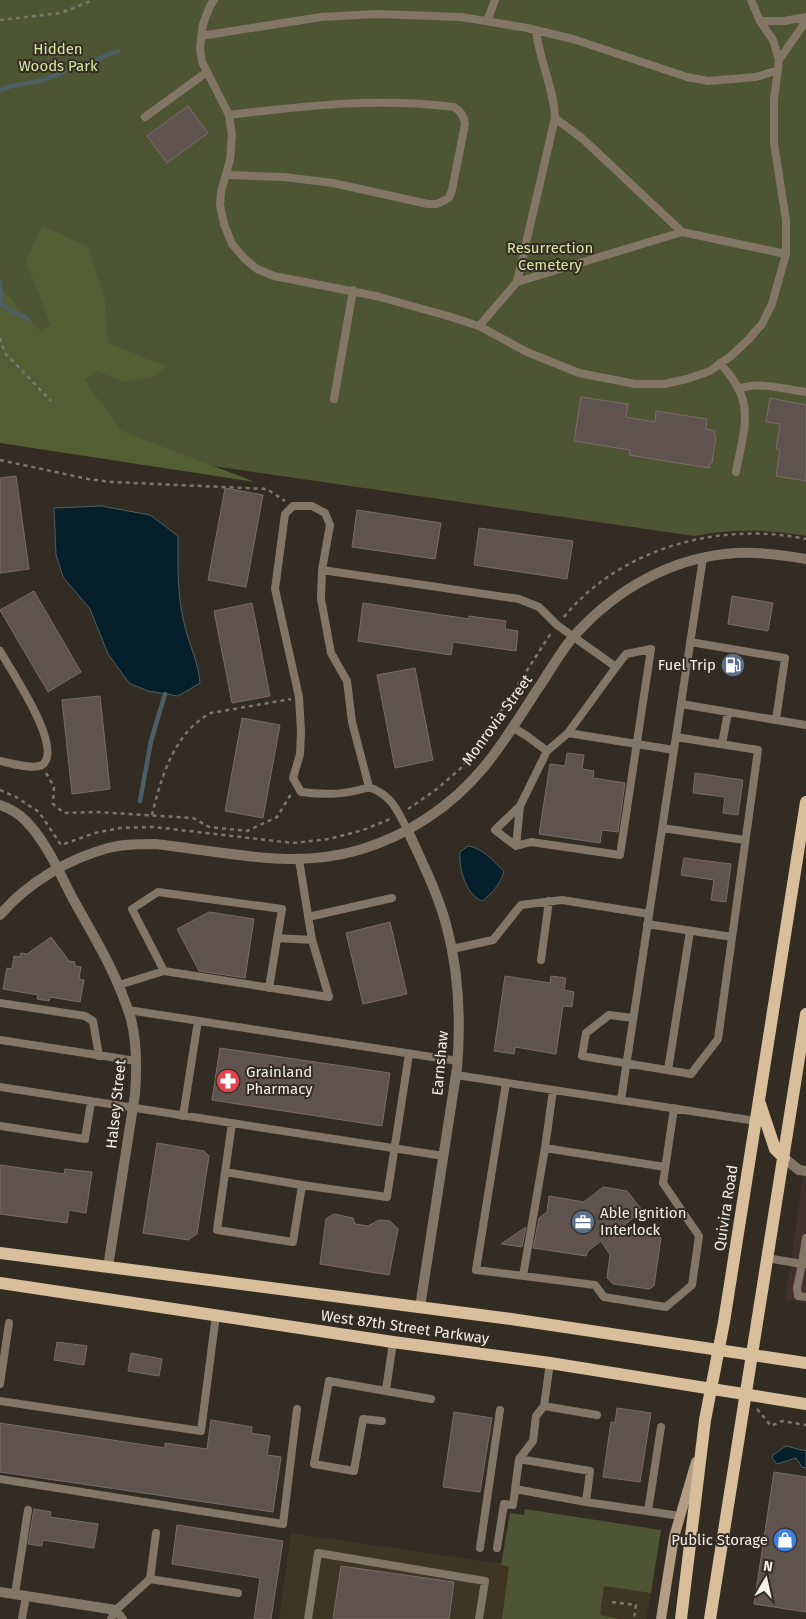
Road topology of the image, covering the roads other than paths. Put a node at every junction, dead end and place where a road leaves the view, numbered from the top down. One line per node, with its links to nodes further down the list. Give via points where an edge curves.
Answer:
1 (214, 0): 9 (lane)
2 (495, 0): 5 (lane)
3 (751, 0): 6 (lane)
4 (806, 17): 6 (lane)
5 (488, 20): 8 (lane); 9 (lane, via 384,14 321,17)
6 (760, 21): 10 (lane, via 773,40)
7 (806, 21): 10 (lane)
8 (536, 30): 11 (lane, via 573,39 687,78 708,81 756,77); 15 (lane, via 555,106)
9 (201, 36): 12 (lane, via 202,62)
10 (778, 60): 11 (lane)
11 (778, 70): 18 (lane, via 774,143 786,220)
12 (207, 72): 13 (lane); 14 (lane)
13 (229, 115): 16 (lane, via 232,136); 16 (lane, via 308,106 403,103 454,107 464,116 465,124 450,198 437,204 333,183)
14 (145, 117)
15 (555, 118): 17 (lane, via 583,139); 19 (lane)
16 (226, 175): 20 (lane, via 220,205 224,224 232,244 245,259 257,269 274,276)
17 (682, 232): 18 (lane); 19 (lane)
18 (786, 254): 22 (lane, via 772,304 762,324)
19 (516, 282): 21 (lane)
20 (353, 290): 21 (lane); 25 (lane)
21 (478, 326): 22 (lane, via 552,363 607,380 664,384 710,371)
22 (720, 363): 23 (lane)
23 (738, 389): 24 (lane, via 762,385); 26 (lane, via 745,421)
24 (806, 392)
25 (334, 399)
26 (736, 472)
27 (703, 558): 28 (street, Monrovia Street, via 736,553); 30 (street, Monrovia Street, via 676,565 623,591); 31 (lane)
28 (806, 558)
29 (322, 570): 30 (lane, via 519,599 539,607); 46 (lane, via 321,598 331,652 348,681 352,722); 46 (lane, via 330,525 325,512 312,506 292,506 285,514 275,589 299,697 300,754 293,778 302,792 326,795 352,793)
30 (573, 637): 33 (lane); 38 (street, Monrovia Street)
31 (690, 642): 34 (lane); 36 (lane, via 785,658)
32 (0, 651): 45 (lane, via 37,714 48,751 47,759 33,767)
33 (616, 666): 39 (lane); 41 (lane, via 626,654 651,649)
34 (681, 704): 35 (lane); 40 (lane)
35 (728, 712): 36 (lane); 42 (lane)
36 (776, 720): 37 (lane)
37 (806, 725)
38 (512, 727): 44 (lane); 51 (street, Monrovia Street, via 483,768 460,792 433,815)
39 (568, 733): 41 (lane); 44 (lane)
40 (676, 737): 42 (lane); 43 (lane)
41 (637, 744): 43 (lane); 53 (lane, via 620,855 531,842)
42 (722, 744): 52 (lane, via 758,750)
43 (674, 750): 50 (lane)
44 (547, 751): 49 (lane)
45 (0, 761)
46 (369, 787): 51 (lane, via 382,792 393,803)
47 (806, 802): 89 (main road, Quivira Road)
48 (0, 806): 55 (street, Halsey Street, via 24,819 40,838)
49 (520, 806): 53 (lane); 53 (lane, via 495,830)
50 (662, 828): 52 (lane); 58 (lane)
51 (407, 829): 54 (street, Monrovia Street, via 360,850); 66 (street, Earnshaw, via 433,888)
52 (745, 840): 63 (lane)
53 (516, 846)
54 (299, 860): 55 (street, Monrovia Street, via 138,844 93,853); 60 (lane)
55 (58, 870): 59 (street, Monrovia Street, via 30,886); 69 (street, Halsey Street)
56 (392, 898): 60 (lane)
57 (550, 901): 58 (lane, via 562,900); 66 (lane, via 521,905 493,940); 67 (lane)
58 (649, 914): 61 (lane)
59 (0, 915)
60 (308, 917): 65 (lane)
61 (647, 924): 62 (lane); 74 (lane)
62 (690, 931): 63 (lane); 82 (lane)
63 (732, 937): 82 (lane, via 718,1039 691,1074)
64 (277, 938): 65 (lane); 68 (lane, via 282,909 158,892 132,909); 70 (lane)
65 (312, 940): 70 (lane, via 329,998)
66 (452, 949): 80 (street, Earnshaw, via 458,994)
67 (541, 960)
68 (164, 971): 69 (lane); 70 (lane)
69 (119, 985): 72 (street, Halsey Street)
70 (269, 988)
71 (0, 1003): 78 (lane, via 85,1016 93,1021)
72 (128, 1010): 75 (lane); 79 (street, Halsey Street)
73 (806, 1014): 99 (main road)
74 (633, 1018): 81 (lane); 81 (lane, via 609,1015 586,1033 582,1056)
75 (198, 1021): 77 (lane); 92 (lane)
76 (0, 1040): 78 (lane)
77 (408, 1054): 80 (lane); 96 (lane)
78 (99, 1056): 79 (lane)
79 (136, 1061): 90 (street, Halsey Street)
80 (458, 1061): 83 (street, Earnshaw)
81 (626, 1063): 82 (lane); 87 (lane)
82 (668, 1070)
83 (456, 1075): 84 (lane); 98 (street, Earnshaw)
84 (506, 1083): 86 (lane); 109 (lane, via 476,1270)
85 (0, 1087): 88 (lane)
86 (553, 1090): 87 (lane); 97 (lane)
87 (621, 1100): 91 (lane)
88 (91, 1102): 90 (lane); 95 (lane, via 85,1139)
89 (759, 1103): 93 (main road, Quivira Road); 99 (main road, via 776,1149)
90 (133, 1108): 92 (lane); 108 (street, Halsey Street)
91 (674, 1108): 93 (lane); 100 (lane)
92 (183, 1116): 94 (lane)
93 (756, 1120): 116 (main road, Quivira Road)
94 (232, 1124): 96 (lane); 102 (lane)
95 (0, 1126)
96 (394, 1148): 98 (lane); 103 (lane, via 387,1197)
97 (545, 1148): 100 (lane); 109 (lane)
98 (444, 1156): 112 (street, Earnshaw)
99 (784, 1158): 101 (street, via 799,1170); 106 (main road)
100 (665, 1167): 109 (lane, via 663,1183 699,1236 692,1286 666,1307 604,1297 595,1285)
101 (806, 1171)
102 (225, 1172): 103 (lane); 103 (lane, via 216,1230 293,1242)
103 (302, 1185)
104 (806, 1238): 107 (lane)
105 (0, 1253): 108 (main road, West 87th Street Parkway)
106 (767, 1258): 107 (lane); 117 (main road)
107 (804, 1264): 111 (lane, via 797,1288 798,1296)
108 (108, 1267): 112 (main road, West 87th Street Parkway)
109 (523, 1276)
110 (0, 1283): 113 (main road, West 87th Street Parkway)
111 (806, 1297)
112 (420, 1307): 116 (main road, West 87th Street Parkway)
113 (216, 1316): 115 (main road, West 87th Street Parkway); 125 (lane, via 201,1431)
114 (6, 1327): 120 (lane)
115 (393, 1342): 118 (main road, West 87th Street Parkway); 122 (lane)
116 (718, 1349): 117 (main road, West 87th Street Parkway); 121 (main road, Quivira Road)
117 (751, 1356): 119 (main road, West 87th Street Parkway); 123 (main road)
118 (550, 1363): 121 (main road, West 87th Street Parkway); 127 (lane)
119 (806, 1363)
120 (0, 1384)
121 (711, 1389): 123 (main road, West 87th Street Parkway); 133 (main road, Quivira Road)
122 (386, 1390): 124 (lane); 131 (lane, via 328,1381 314,1464 354,1472 364,1418)
123 (746, 1394): 126 (main road, West 87th Street Parkway); 156 (main road)
124 (431, 1399)
125 (0, 1400)
126 (806, 1404)
127 (544, 1406): 130 (lane); 134 (lane, via 536,1416 533,1441)
128 (297, 1409): 135 (lane, via 283,1524)
129 (500, 1410): 142 (lane)
130 (597, 1415)
131 (382, 1421)
132 (661, 1427): 139 (lane)
133 (702, 1440): 140 (main road); 155 (main road, Quivira Road)
134 (519, 1459): 136 (lane); 137 (lane, via 590,1470)
135 (0, 1479)
136 (515, 1490): 137 (lane); 143 (lane, via 513,1505 504,1504)
137 (586, 1502): 139 (lane)
138 (28, 1510): 147 (lane)
139 (648, 1511): 140 (lane)
140 (680, 1516): 154 (main road)
141 (156, 1533): 144 (lane)
142 (480, 1548)
143 (497, 1548)
144 (150, 1579): 146 (lane); 149 (lane)
145 (0, 1592): 147 (street)
146 (238, 1593)
147 (15, 1594): 148 (street)
148 (26, 1596): 149 (street); 150 (lane)
149 (114, 1614): 151 (lane)
150 (22, 1619)
151 (123, 1619)
152 (308, 1619): 153 (lane, via 318,1553 485,1581)
153 (479, 1619)
154 (661, 1619)
155 (681, 1619)
156 (710, 1619)

